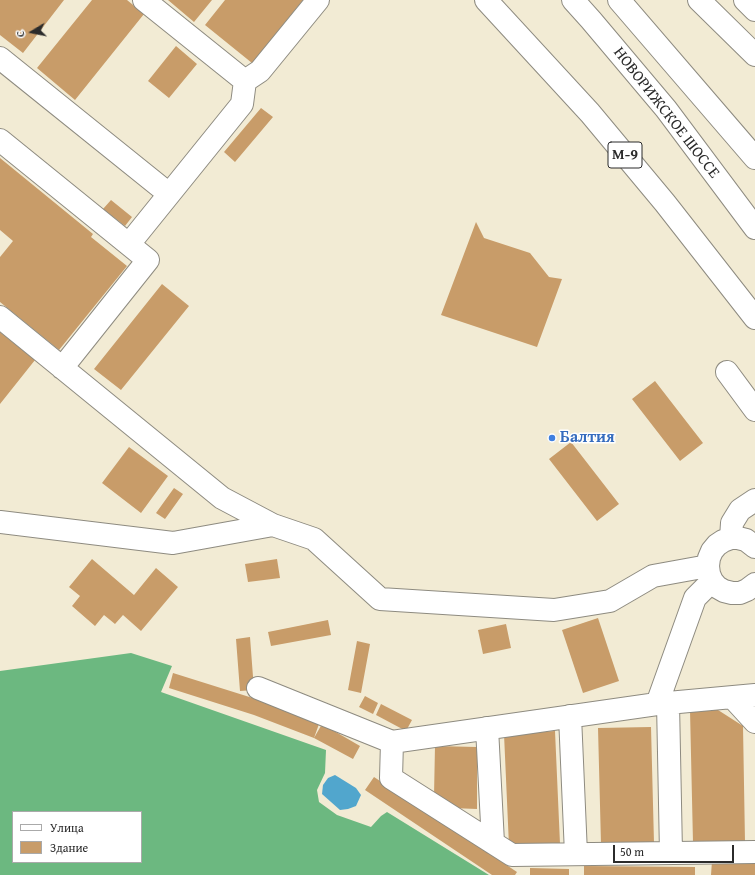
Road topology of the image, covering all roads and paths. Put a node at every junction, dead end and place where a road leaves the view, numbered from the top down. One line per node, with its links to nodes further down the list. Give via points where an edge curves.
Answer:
1 (144, 0): 11 (main road)
2 (318, 0): 11 (main road, via 260,71)
3 (486, 0): 18 (main road, М-9, via 590,113)
4 (573, 0): 15 (main road, НОВОРИЖСКОЕ ШОССЕ, via 666,109)
5 (619, 0): 13 (main road)
6 (699, 0): 9 (main road)
7 (745, 0): 8 (main road)
8 (755, 10)
9 (755, 56)
10 (0, 58): 14 (main road)
11 (245, 81): 14 (main road, via 242,104)
12 (0, 140): 16 (main road)
13 (755, 158)
14 (169, 194): 16 (main road)
15 (755, 228)
16 (129, 244): 19 (main road, via 148,260)
17 (0, 317): 19 (main road)
18 (755, 318)
19 (62, 368): 24 (main road, via 222,498)
20 (727, 372): 21 (main road)
21 (755, 410)
22 (755, 500): 25 (main road, via 740,510 732,523)
23 (0, 522): 24 (main road, via 173,543)
24 (273, 525): 27 (main road, via 314,540 380,599 554,610 610,601 653,576)
25 (730, 538): 26 (main road, via 746,540); 27 (main road, via 723,540 712,551)
26 (755, 547)
27 (710, 573): 28 (main road, via 718,587 724,591 740,592); 32 (main road, via 695,598)
28 (754, 586)
29 (258, 688): 36 (main road)
30 (755, 696): 31 (main road)
31 (733, 698): 32 (main road); 34 (main road)
32 (662, 704): 33 (main road); 39 (main road)
33 (570, 716): 35 (main road); 40 (main road)
34 (755, 722)
35 (488, 728): 36 (main road); 37 (main road)
36 (392, 742): 37 (main road, via 391,778)
37 (493, 843): 40 (main road, via 512,855)
38 (755, 852): 39 (main road)
39 (671, 853): 40 (main road)
40 (576, 854)

